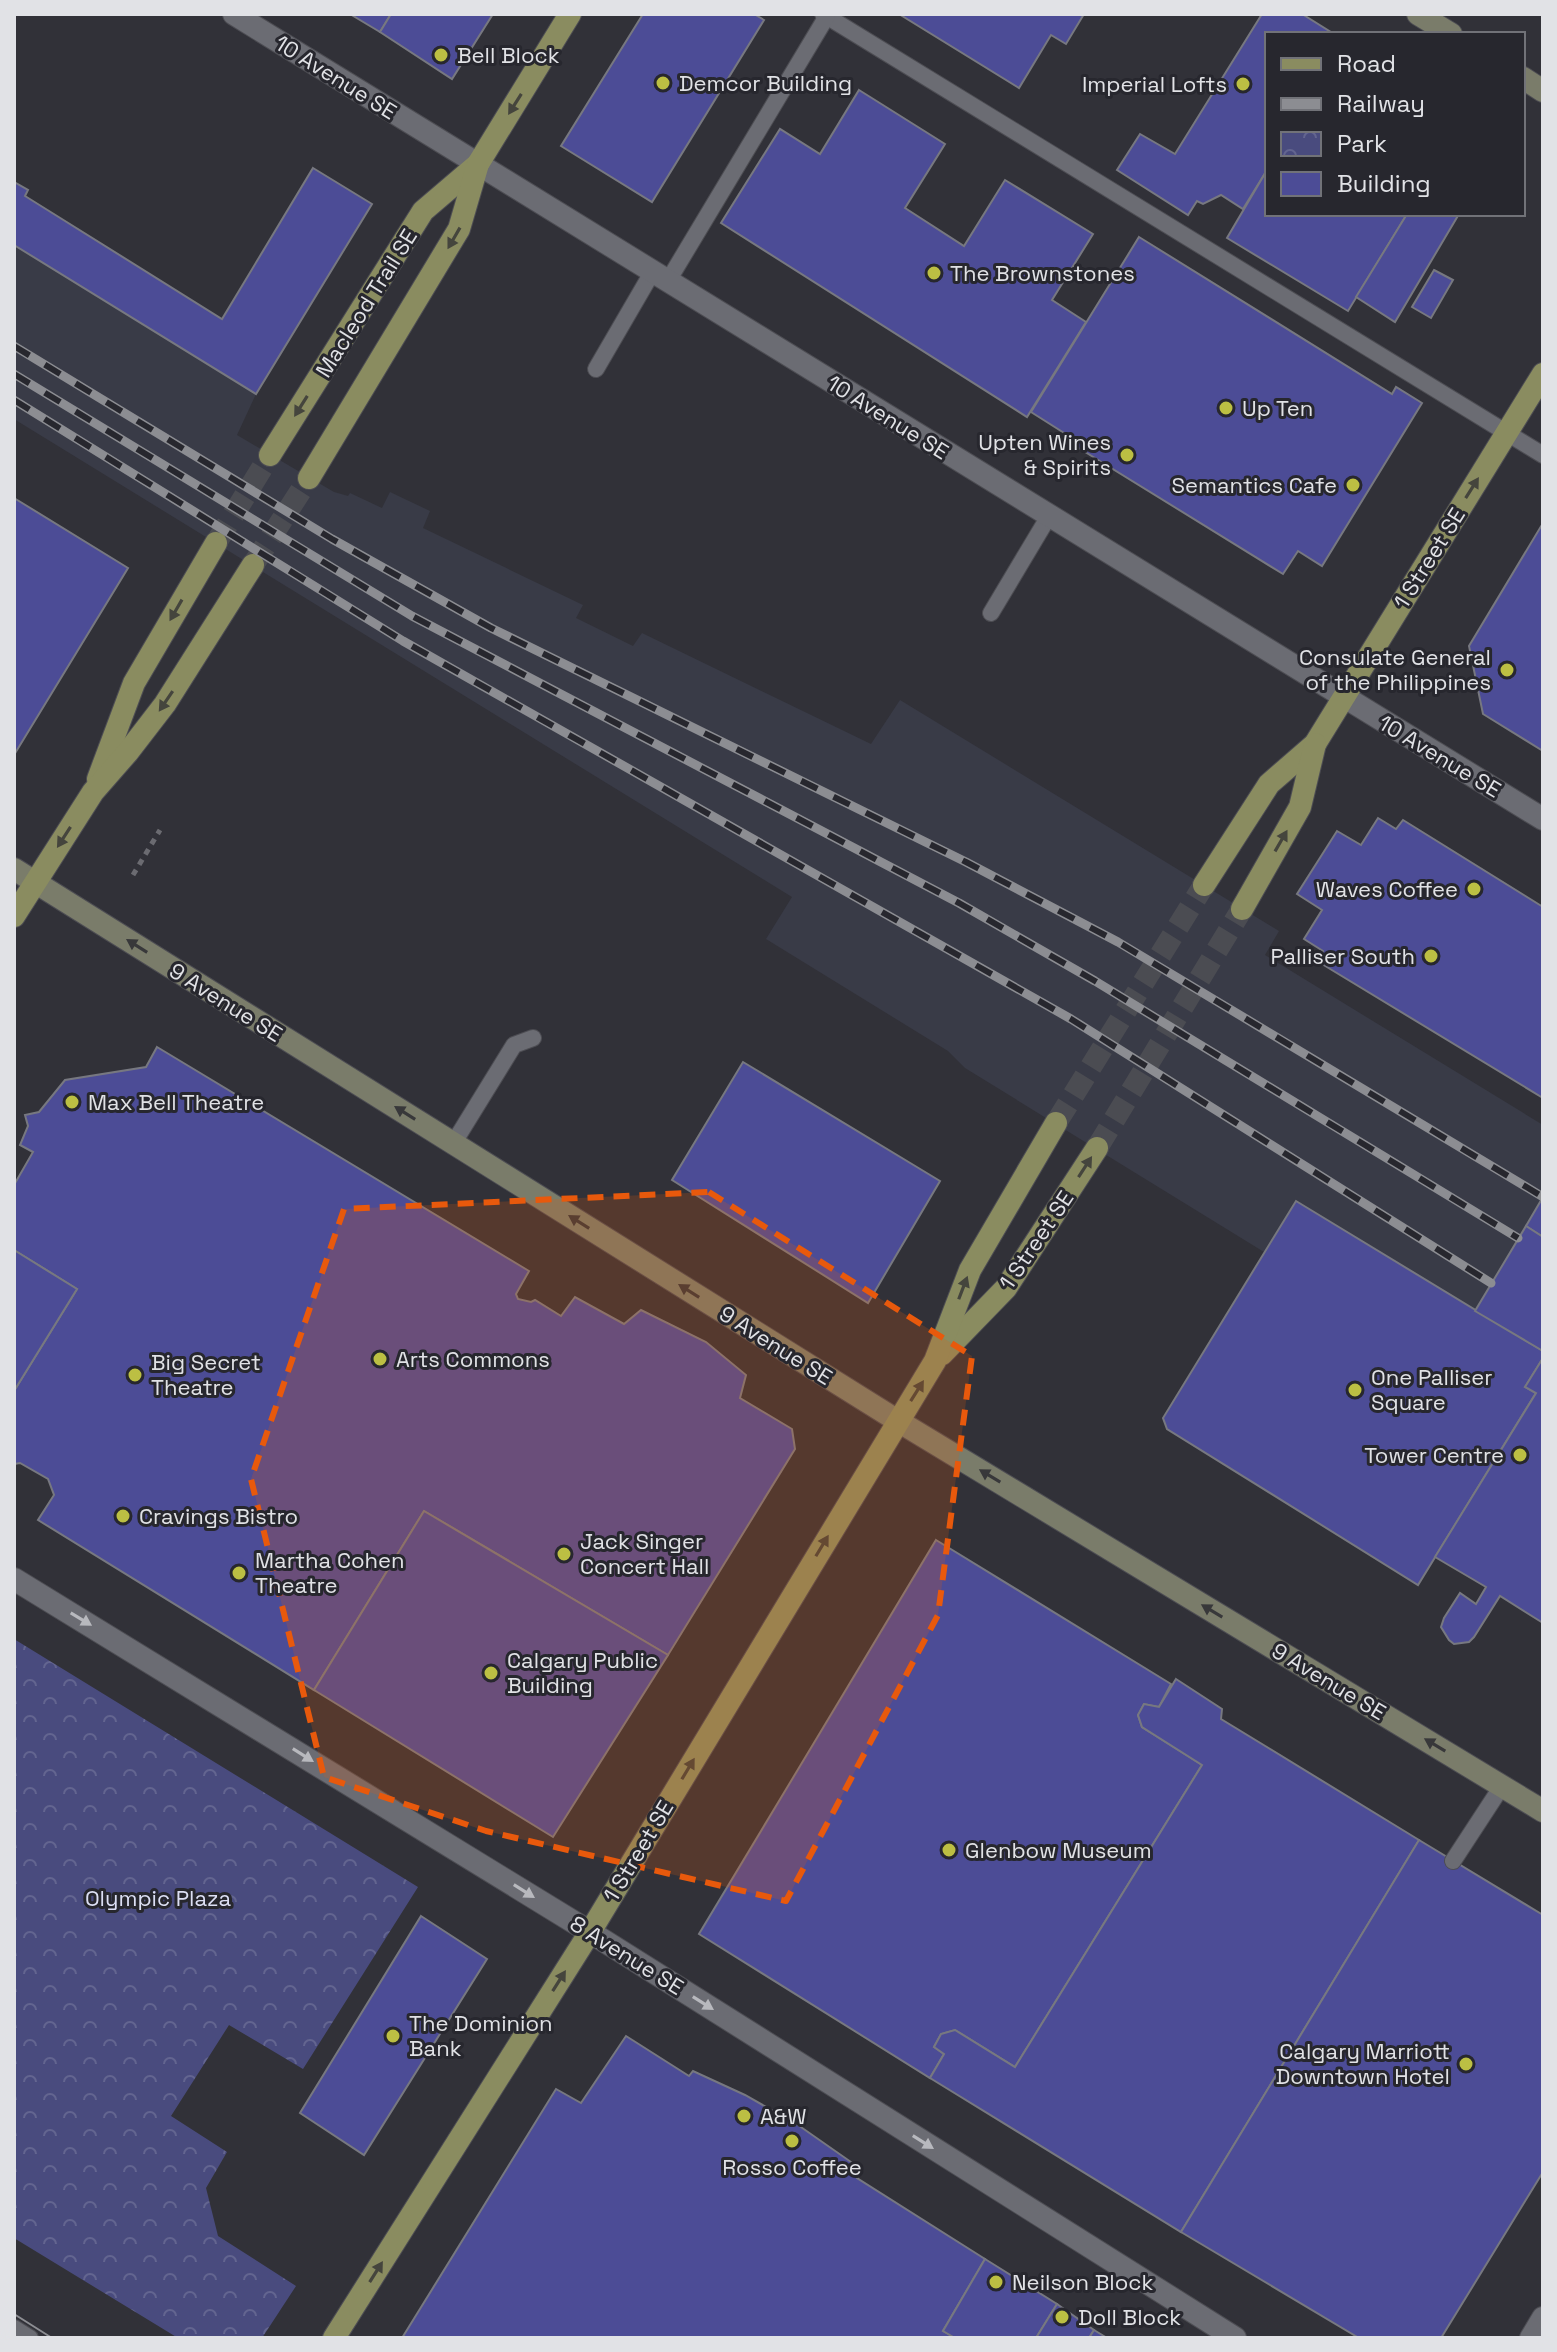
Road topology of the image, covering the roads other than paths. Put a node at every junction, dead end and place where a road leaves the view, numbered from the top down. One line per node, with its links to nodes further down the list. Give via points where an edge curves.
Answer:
1 (234, 14): 8 (street, 10 Avenue SE)
2 (570, 14): 8 (main road, Macleod Trail SE, one-way to 8)
3 (1418, 14): 5 (main road)
4 (825, 15): 9 (lane); 12 (lane)
5 (1448, 32)
6 (1525, 79): 7 (main road)
7 (1543, 91)
8 (478, 164): 9 (street, 10 Avenue SE); 13 (main road, Macleod Trail SE, one-way to 13, via 423,211); 15 (main road, Macleod Trail SE, one-way to 15, via 459,229)
9 (660, 276): 10 (lane); 16 (street, 10 Avenue SE)
10 (596, 369)
11 (1543, 374): 12 (main road, 1 Street SE)
12 (1506, 433): 14 (lane); 20 (main road, 1 Street SE, one-way to 12)
13 (270, 455)
14 (1543, 455)
15 (309, 478)
16 (1049, 516): 19 (lane); 20 (street, 10 Avenue SE)
17 (216, 543): 22 (main road, one-way to 22, via 134,683)
18 (253, 565): 22 (main road, one-way to 22, via 165,704)
19 (991, 613)
20 (1343, 697): 21 (main road, 1 Street SE); 23 (street, 10 Avenue SE)
21 (1315, 744): 26 (main road, 1 Street SE, via 1269,784); 27 (main road, 1 Street SE, one-way to 21, via 1300,807)
22 (93, 792): 25 (main road, one-way to 25)
23 (1543, 819)
24 (14, 869): 25 (main road, 9 Avenue SE)
25 (35, 882): 28 (main road); 31 (main road, 9 Avenue SE, one-way to 25)
26 (1204, 885)
27 (1242, 909)
28 (14, 916)
29 (533, 1038): 31 (lane, via 514,1045)
30 (1056, 1123): 33 (main road, 1 Street SE, one-way to 30, via 970,1270)
31 (453, 1144): 34 (main road, 9 Avenue SE, one-way to 31)
32 (1097, 1148): 33 (main road, 1 Street SE, one-way to 32, via 1006,1288)
33 (935, 1361): 34 (main road, 1 Street SE, one-way to 33)
34 (898, 1421): 36 (main road, 9 Avenue SE, one-way to 34); 39 (main road, 1 Street SE, one-way to 34)
35 (14, 1579): 39 (street, 8 Avenue SE, one-way to 39)
36 (1502, 1786): 37 (main road, 9 Avenue SE); 38 (lane)
37 (1543, 1811)
38 (1453, 1861)
39 (590, 1932): 43 (main road, 1 Street SE, one-way to 39); 44 (street, 8 Avenue SE, one-way to 44)
40 (1543, 2318): 45 (street)
41 (14, 2328): 42 (lane)
42 (30, 2338)
43 (334, 2338)
44 (1235, 2338)
45 (1531, 2338)

